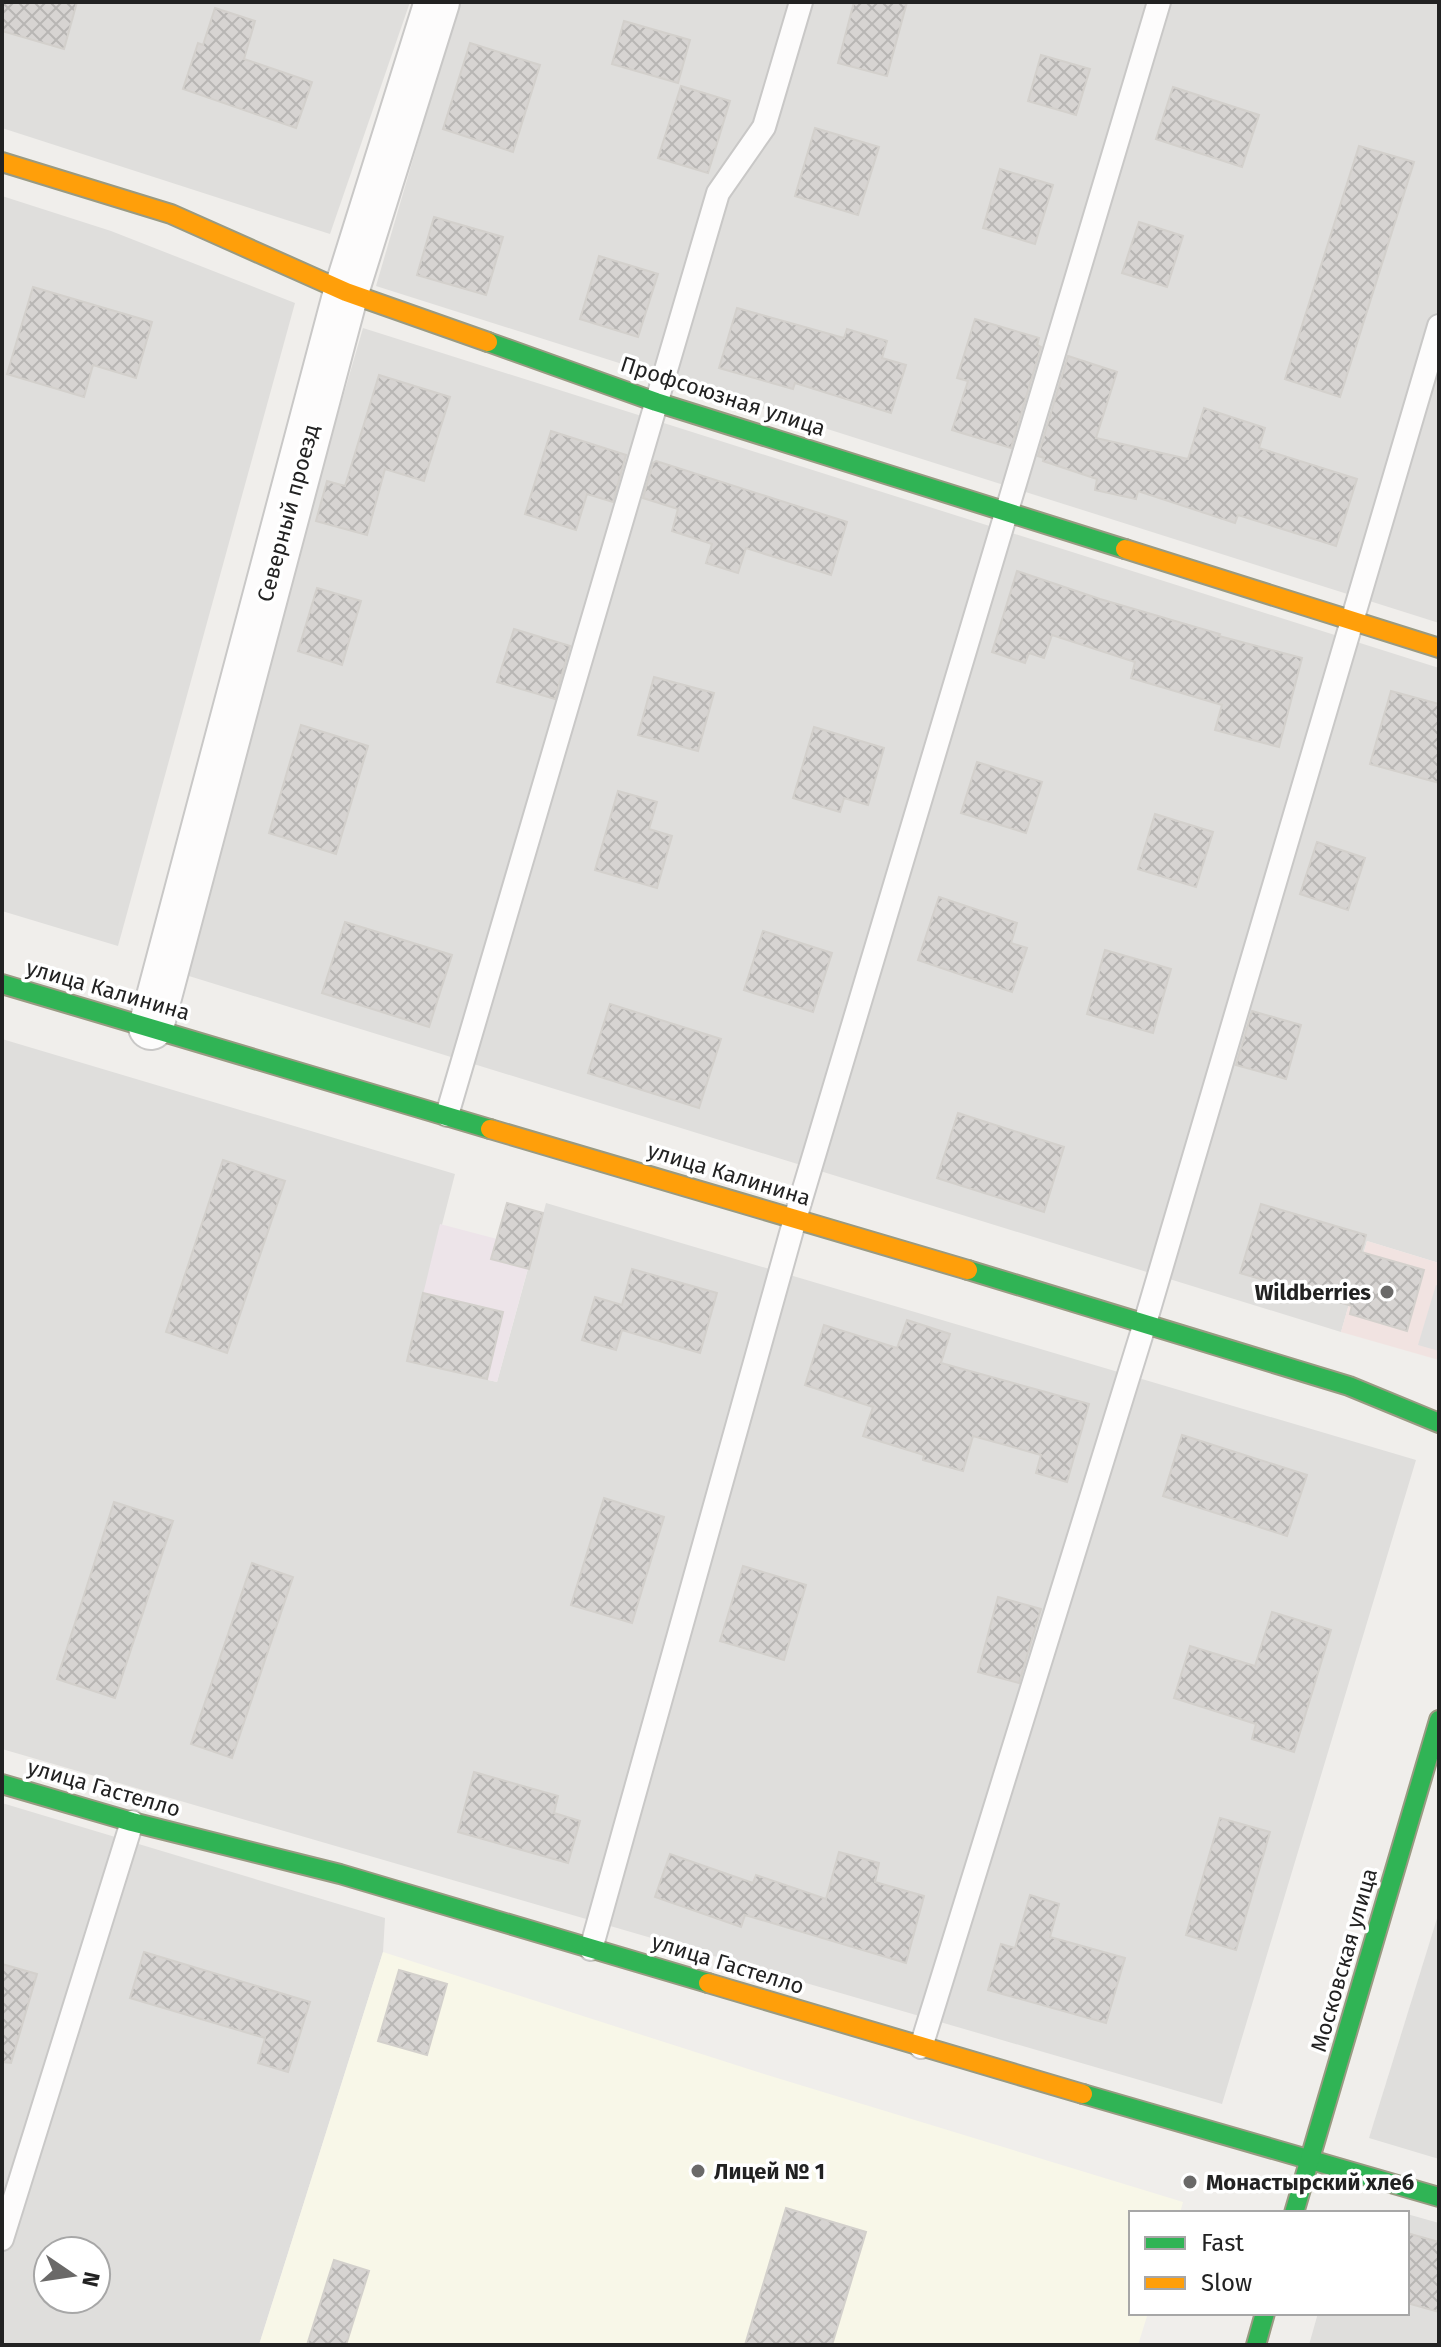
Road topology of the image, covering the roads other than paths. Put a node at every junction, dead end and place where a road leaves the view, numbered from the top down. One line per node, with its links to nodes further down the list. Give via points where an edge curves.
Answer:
1 (437, 2): 5 (street, Северный проезд)
2 (801, 2): 7 (lane, via 764,127 718,193)
3 (1159, 2): 8 (lane)
4 (2, 162): 5 (street, Профсоюзная улица, via 171,214)
5 (346, 292): 7 (street, Профсоюзная улица); 12 (street, Северный проезд)
6 (1439, 326): 9 (lane)
7 (656, 402): 8 (street, Профсоюзная улица); 13 (lane)
8 (1006, 512): 9 (street, Профсоюзная улица); 14 (lane)
9 (1352, 621): 10 (street, Профсоюзная улица); 15 (lane)
10 (1439, 648)
11 (2, 984): 12 (street, улица Калинина)
12 (151, 1027): 13 (street, улица Калинина)
13 (447, 1115): 14 (street, улица Калинина)
14 (795, 1219): 15 (street, улица Калинина); 20 (lane)
15 (1145, 1323): 16 (street, улица Калинина, via 1349,1386); 21 (lane)
16 (1439, 1423)
17 (1439, 1720): 22 (street, Московская улица)
18 (2, 1784): 19 (street, улица Гастелло)
19 (132, 1822): 20 (street, улица Гастелло, via 340,1874); 25 (lane)
20 (591, 1949): 21 (street, улица Гастелло)
21 (921, 2047): 22 (street, улица Гастелло)
22 (1309, 2161): 23 (street, улица Гастелло); 24 (street, Московская улица)
23 (1439, 2197)
24 (1295, 2211)
25 (2, 2239)
26 (1264, 2315): 27 (street)
27 (1256, 2345)

